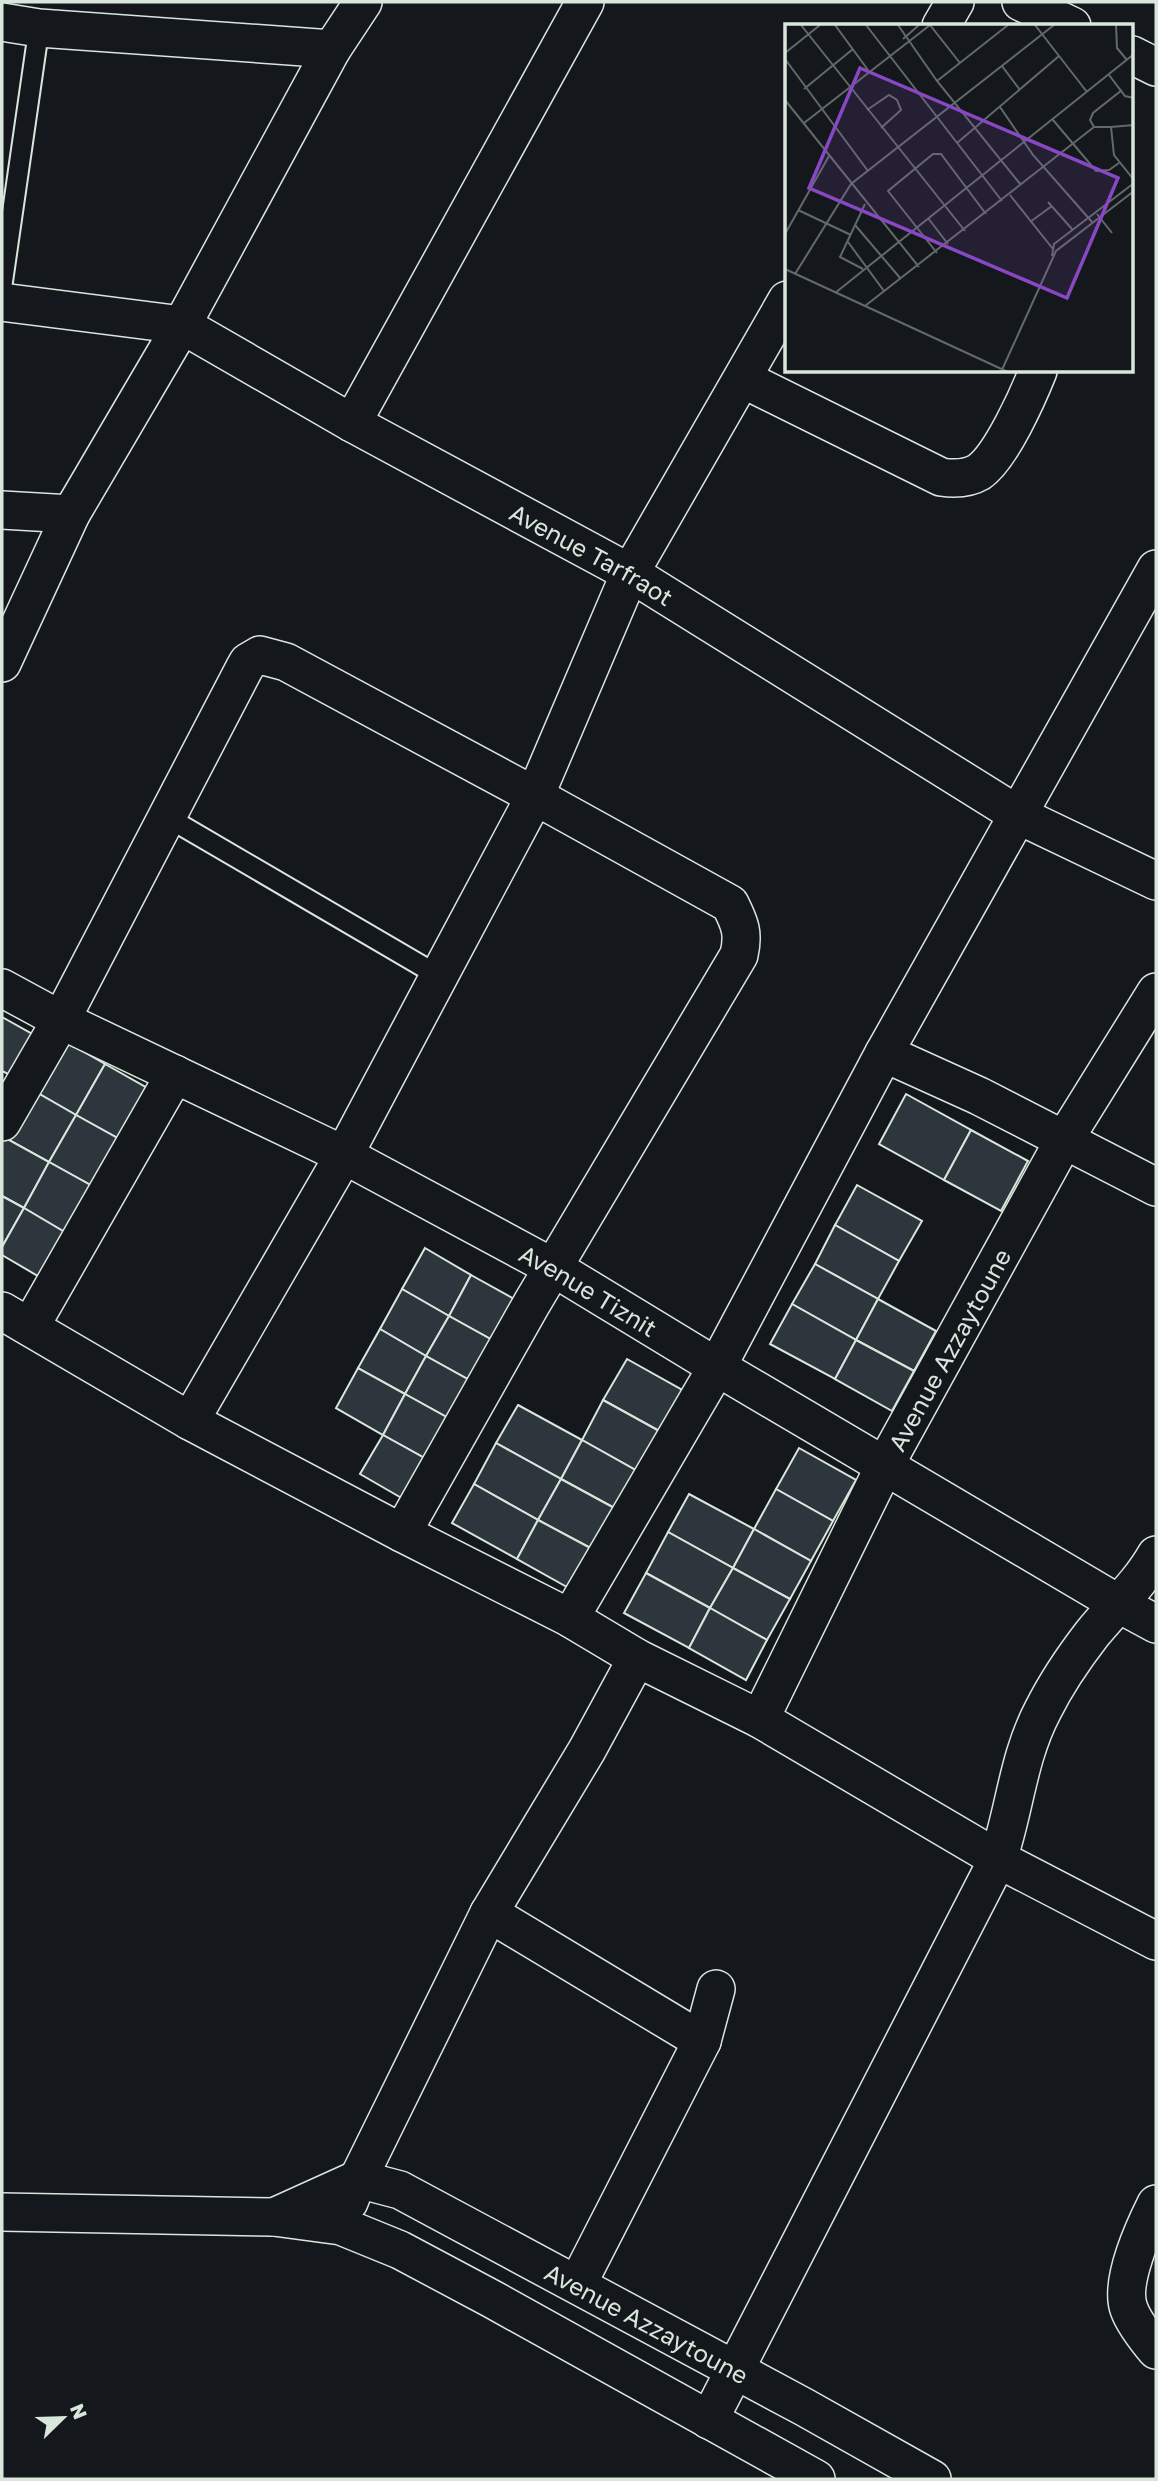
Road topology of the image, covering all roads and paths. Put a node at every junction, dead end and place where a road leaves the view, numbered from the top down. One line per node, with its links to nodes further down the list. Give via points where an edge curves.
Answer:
1 (363, 2): 9 (street)
2 (585, 2): 18 (street)
3 (955, 2): 6 (street)
4 (1021, 2): 7 (street)
5 (2, 22): 8 (street)
6 (942, 24)
7 (1068, 24)
8 (40, 28): 9 (street); 12 (lane)
9 (332, 50): 15 (street)
10 (1134, 56): 11 (street)
11 (1156, 67)
12 (2, 285)
13 (2, 302): 15 (street, Avenue Tarfraot)
14 (785, 304): 17 (street)
15 (182, 325): 18 (street, Avenue Tarfraot); 20 (street)
16 (1037, 373): 17 (street, via 988,464 954,480)
17 (743, 379): 22 (street)
18 (352, 423): 22 (street, Avenue Tarfraot)
19 (2, 510): 20 (street)
20 (71, 514): 23 (street)
21 (1156, 569): 25 (street)
22 (630, 573): 24 (street); 25 (street, Avenue Tarfraot)
23 (2, 663)
24 (535, 796): 26 (street, via 286,662 260,655 248,662); 28 (street); 38 (street, via 730,904 743,937 739,955)
25 (1020, 816): 27 (street, Avenue Tarfraot); 32 (street)
26 (167, 817): 28 (lane); 31 (street)
27 (1156, 881)
28 (439, 976): 36 (street)
29 (2, 988): 31 (street, Avenue Tiznit)
30 (1156, 992): 35 (street, Avenue Azzaytoune)
31 (61, 1020): 33 (street, Avenue Tiznit); 34 (street)
32 (884, 1053): 35 (street); 40 (street)
33 (175, 1074): 36 (street, Avenue Tiznit); 39 (street)
34 (2, 1122)
35 (1064, 1140): 37 (street); 42 (street, Avenue Azzaytoune)
36 (344, 1155): 38 (street, Avenue Tiznit); 41 (street)
37 (1156, 1187)
38 (554, 1268): 40 (street, Avenue Tiznit); 43 (street)
39 (16, 1319): 41 (street)
40 (717, 1367): 42 (street, Avenue Tiznit); 46 (street)
41 (190, 1421): 43 (street)
42 (885, 1465): 45 (street, Avenue Tiznit); 49 (street, Avenue Azzaytoune)
43 (402, 1533): 46 (street)
44 (1156, 1555): 45 (street)
45 (1119, 1604): 47 (street, Avenue Tiznit); 50 (street, via 1091,1636 1043,1710 1016,1782)
46 (570, 1618): 48 (street)
47 (1156, 1624)
48 (637, 1658): 49 (street); 51 (street)
49 (760, 1719): 50 (street)
50 (998, 1859): 52 (street); 62 (street)
51 (489, 1913): 54 (street); 55 (street)
52 (1156, 1941)
53 (716, 1989): 54 (street)
54 (702, 2041): 60 (street)
55 (358, 2179): 58 (street); 59 (street); 60 (street, Avenue Azzaytoune, via 400,2190)
56 (1156, 2204): 61 (street, via 1139,2238 1129,2275 1128,2307)
57 (2, 2212): 58 (street)
58 (274, 2217): 59 (street)
59 (341, 2226): 64 (street, via 400,2250)
60 (578, 2283): 62 (street, Avenue Azzaytoune)
61 (1156, 2350)
62 (733, 2370): 63 (street, Avenue Azzaytoune); 64 (street)
63 (804, 2407): 65 (street); 67 (street, Avenue Azzaytoune)
64 (709, 2420): 65 (street)
65 (771, 2468): 66 (street)
66 (816, 2479)
67 (932, 2479)

